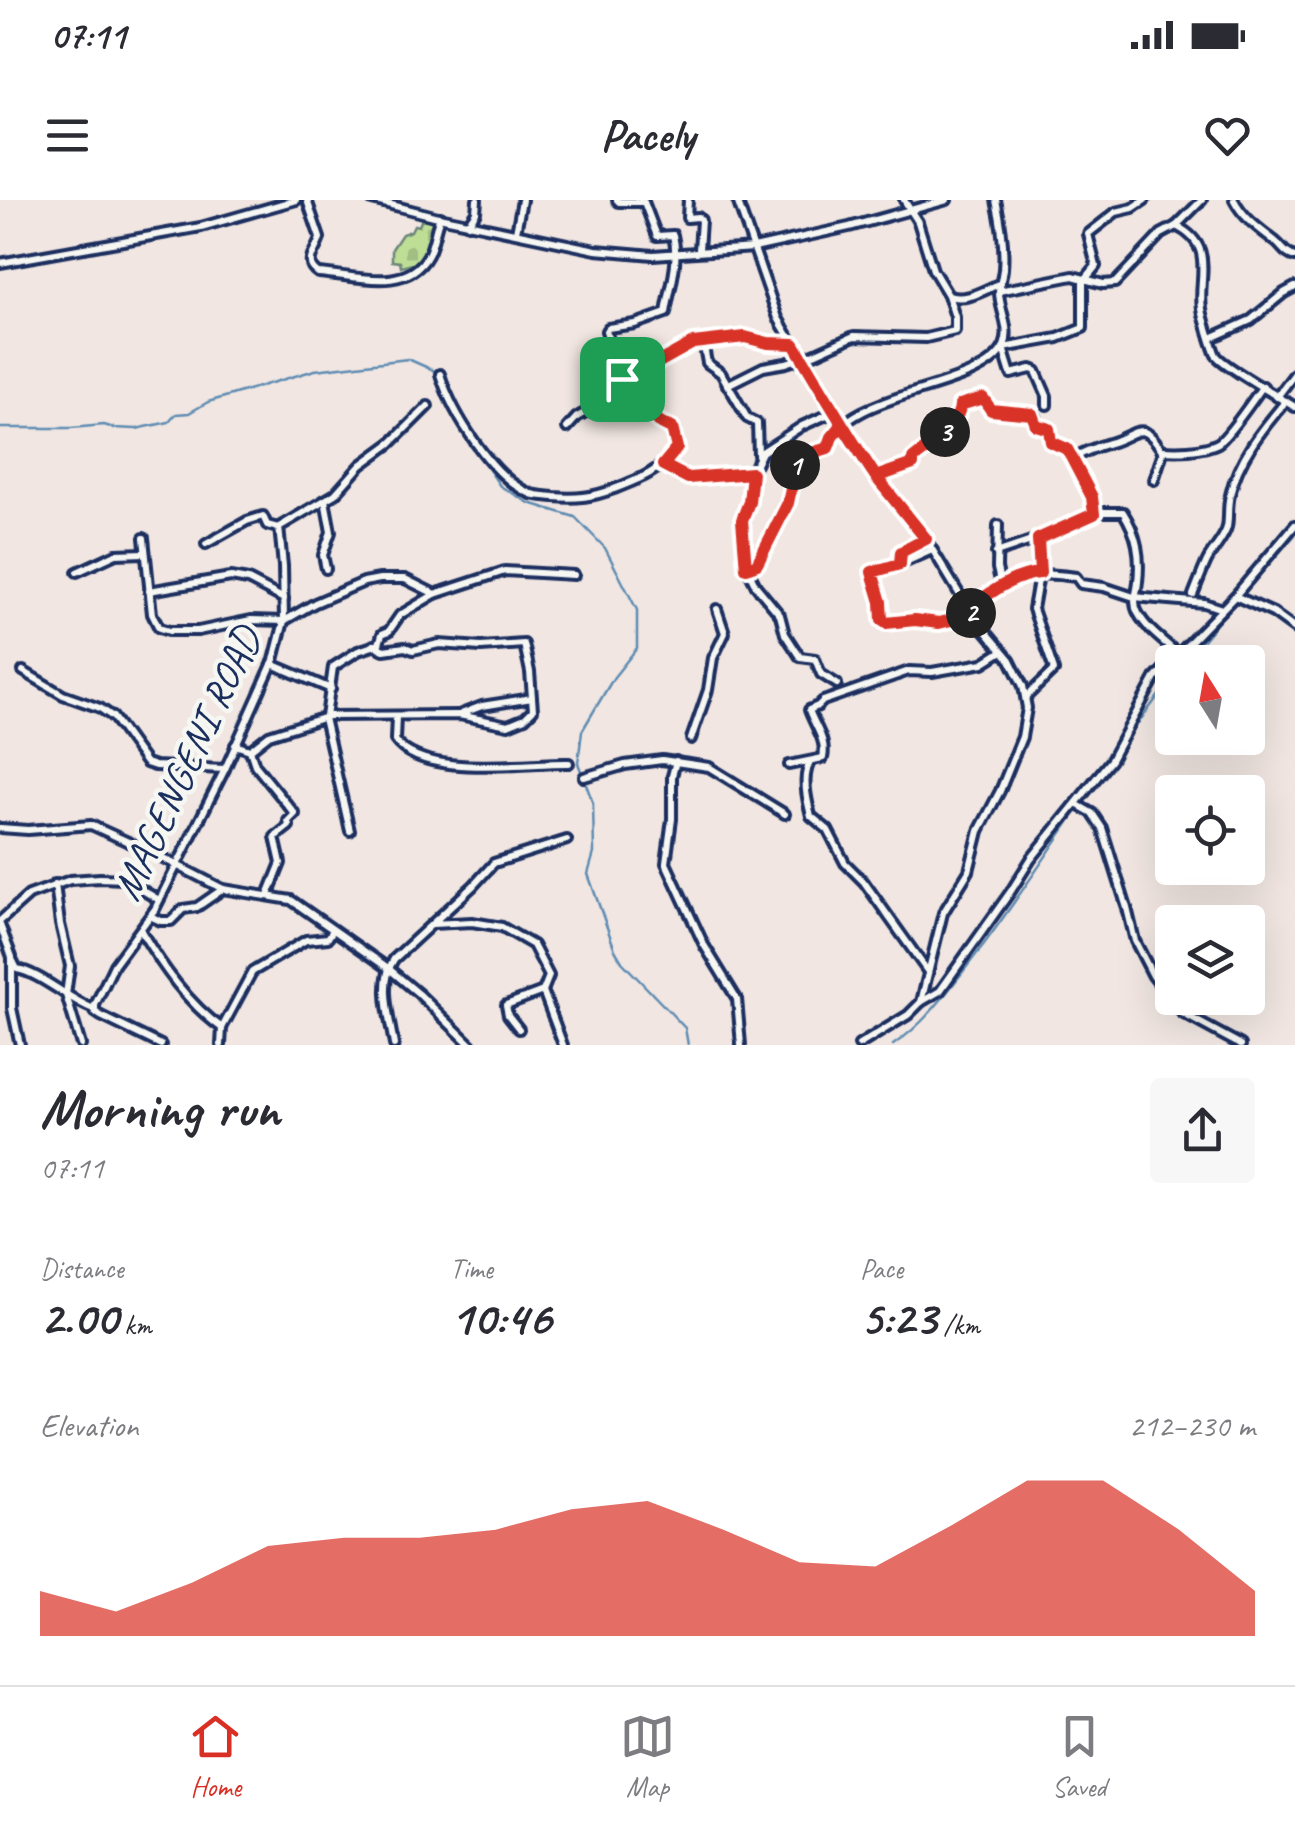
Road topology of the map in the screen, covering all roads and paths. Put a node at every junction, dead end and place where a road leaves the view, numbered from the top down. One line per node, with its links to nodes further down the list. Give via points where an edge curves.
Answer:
1 (296, 200): 24 (street, via 202,227)
2 (307, 200): 16 (street, via 320,238 310,263 318,274 404,277 429,254)
3 (372, 200): 16 (street)
4 (477, 200): 17 (street)
5 (522, 200): 19 (street)
6 (617, 200): 22 (street, via 646,202 657,236 673,236)
7 (688, 200): 21 (street, via 687,218 701,220)
8 (737, 200): 20 (street)
9 (904, 200): 15 (street)
10 (947, 200): 15 (street)
11 (996, 200): 26 (street)
12 (1144, 200): 25 (street, via 1090,232 1096,266)
13 (1202, 200): 18 (street)
14 (1234, 200): 23 (street, via 1252,224)
15 (910, 212): 20 (street); 28 (street)
16 (440, 217): 17 (street)
17 (468, 224): 19 (street)
18 (1176, 226): 25 (street, via 1160,234 1115,284); 29 (street, via 1204,261 1202,307)
19 (516, 232): 22 (street, via 613,253)
20 (754, 248): 21 (street); 31 (street)
21 (698, 250): 22 (street)
22 (676, 252): 36 (street, via 666,313 606,330)
23 (1295, 257)
24 (0, 264)
25 (1086, 278): 26 (street); 32 (street, via 1084,327)
26 (1000, 287): 28 (street); 32 (street)
27 (1295, 288): 29 (street)
28 (948, 295): 33 (street, via 954,332 912,339 854,336)
29 (1211, 338): 38 (street, via 1220,358)
30 (702, 342): 31 (street, via 745,337); 36 (street); 37 (street, via 707,362)
31 (794, 344): 33 (street)
32 (1003, 348): 41 (street, via 1011,374 1036,371); 45 (street, via 967,374)
33 (802, 358): 37 (street); 44 (street)
34 (1295, 372): 39 (street)
35 (440, 374): 50 (street, via 472,436 501,472 534,494 596,496)
36 (622, 379): 46 (street, via 612,385 610,399); 50 (street, via 640,405 672,428 677,448)
37 (727, 384): 48 (street, via 748,420 757,423)
38 (1262, 386): 39 (street); 47 (street, via 1220,441)
39 (1278, 397): 40 (street)
40 (1286, 401): 43 (street); 75 (street, via 1236,476 1227,529)
41 (1047, 405)
42 (428, 406): 54 (street)
43 (1295, 407)
44 (834, 412): 45 (street); 48 (street)
45 (842, 425): 52 (street); 67 (street, via 828,448 797,461 772,536 757,564)
46 (567, 428)
47 (1162, 450): 49 (street, via 1137,431); 53 (street)
48 (758, 456): 51 (street)
49 (1071, 459): 52 (street, via 1034,415 992,410 982,398 960,405 960,414 913,464); 55 (street)
50 (663, 465): 51 (street, via 688,478)
51 (752, 473): 67 (street, via 742,520)
52 (876, 477): 60 (street)
53 (1154, 480)
54 (325, 500): 58 (street); 68 (street, via 331,532)
55 (1094, 514): 61 (street); 77 (street, via 1125,514 1138,541)
56 (998, 525): 65 (street)
57 (1295, 525): 76 (street)
58 (278, 528): 62 (street, via 263,516); 78 (street, MAGENGENI ROAD)
59 (144, 538): 64 (street)
60 (926, 539): 63 (street); 66 (street, via 901,552)
61 (1038, 539): 65 (street); 70 (street)
62 (206, 544)
63 (932, 550): 66 (street); 81 (street)
64 (144, 552): 69 (street, via 116,554); 73 (street)
65 (996, 552): 72 (street)
66 (900, 564): 81 (street, via 871,573 884,622 939,623)
67 (746, 568): 91 (street, via 800,657 814,658)
68 (326, 569)
69 (76, 572)
70 (1040, 573): 72 (street); 77 (street, via 1076,577 1080,584); 94 (street, via 1033,610 1054,670)
71 (574, 574): 74 (street, via 505,571)
72 (1001, 586): 81 (street)
73 (149, 591): 78 (street, via 231,576); 82 (street, via 152,614 169,632)
74 (436, 594): 82 (street, via 405,579 369,581); 84 (street, via 400,615)
75 (1194, 596)
76 (1235, 596): 79 (street); 83 (street)
77 (1134, 597): 79 (street); 85 (street, via 1140,617)
78 (284, 599): 82 (street, MAGENGENI ROAD)
79 (1222, 609): 86 (street)
80 (717, 610): 98 (street, via 725,634)
81 (970, 612): 87 (street)
82 (284, 620): 88 (street, MAGENGENI ROAD)
83 (1295, 629)
84 (374, 645): 92 (street, via 335,665); 93 (street, via 413,650 443,643 524,644)
85 (1169, 645)
86 (1187, 645)
87 (1002, 651): 94 (street); 103 (street, via 983,663 904,672 824,700 809,710 824,753)
88 (271, 664): 92 (street); 99 (street, MAGENGENI ROAD)
89 (23, 671): 105 (street, via 100,708 146,763)
90 (1155, 678): 107 (street, via 1110,760)
91 (836, 684)
92 (330, 689): 97 (street)
93 (532, 698): 95 (street); 95 (street, via 531,712 511,725)
94 (1025, 698): 124 (street, via 1022,738 978,831 970,871 943,913)
95 (459, 715): 96 (street)
96 (396, 716): 97 (street); 102 (street, via 394,740 414,757 462,765)
97 (326, 717): 100 (street, via 269,736); 110 (street)
98 (691, 739)
99 (235, 745): 100 (street); 105 (street, MAGENGENI ROAD)
100 (250, 750): 115 (street, via 296,814 275,837 281,863)
101 (676, 761): 106 (street); 108 (street, via 709,766); 138 (street, via 666,862 737,999)
102 (569, 762)
103 (810, 763): 104 (street); 124 (street, via 810,816 828,830 844,864)
104 (790, 766)
105 (225, 769): 112 (street, MAGENGENI ROAD)
106 (584, 777)
107 (1076, 804): 127 (street, via 940,991); 140 (street, via 1102,828 1135,941 1153,976 1182,1013)
108 (785, 814)
109 (0, 828): 112 (street, via 91,825)
110 (350, 831)
111 (567, 840): 119 (street, via 494,863)
112 (176, 864): 114 (street); 116 (street, MAGENGENI ROAD)
113 (56, 884): 116 (street, via 116,878); 118 (street, via 29,896); 126 (street, via 70,966)
114 (223, 889): 115 (street); 117 (street, via 171,921)
115 (268, 895): 120 (street, via 300,905)
116 (159, 900): 117 (street, MAGENGENI ROAD)
117 (151, 916): 121 (street, MAGENGENI ROAD)
118 (0, 923): 122 (street)
119 (432, 924): 123 (street); 125 (street, via 479,922 521,937 538,951 548,976)
120 (333, 930): 123 (street); 129 (street, via 252,972)
121 (141, 931): 128 (street, MAGENGENI ROAD, via 114,965); 129 (street, via 172,978)
122 (12, 957): 126 (street, via 17,969); 131 (street)
123 (388, 968): 135 (street); 136 (street)
124 (928, 972): 127 (street)
125 (543, 991): 130 (street, via 509,1003 508,1015); 137 (street)
126 (66, 996): 128 (street); 132 (street)
127 (920, 1002): 139 (street)
128 (94, 1009): 133 (street)
129 (222, 1028): 134 (street)
130 (519, 1029)
131 (20, 1045)
132 (81, 1045)
133 (160, 1045)
134 (221, 1045)
135 (394, 1045)
136 (470, 1045)
137 (564, 1045)
138 (740, 1045)
139 (859, 1045)
140 (1240, 1045)

